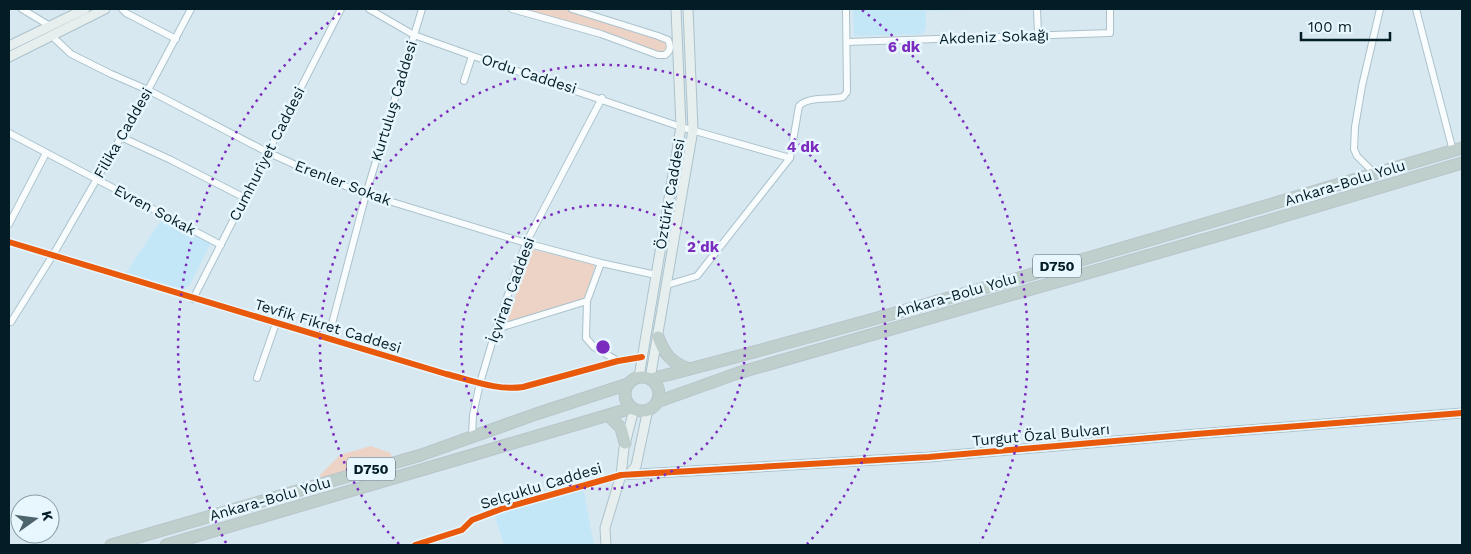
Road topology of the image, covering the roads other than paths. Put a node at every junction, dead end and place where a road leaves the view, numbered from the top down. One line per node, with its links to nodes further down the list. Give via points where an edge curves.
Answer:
1 (22, 9): 18 (street)
2 (85, 9): 18 (street)
3 (105, 9): 21 (street)
4 (122, 9): 22 (street)
5 (191, 9): 22 (street, Filika Caddesi)
6 (341, 9): 35 (street, Cumhuriyet Caddesi)
7 (369, 9): 19 (street, Ordu Caddesi)
8 (422, 9): 19 (street, Kurtuluş Caddesi)
9 (512, 9): 10 (street, via 601,34 658,55 665,55 670,49 668,40)
10 (572, 9)
11 (676, 9): 30 (street, Öztürk Caddesi)
12 (688, 9): 31 (street, Öztürk Caddesi)
13 (846, 9): 23 (street)
14 (1037, 9): 20 (street)
15 (1110, 9): 20 (street, Akdeniz Sokağı, via 1110,33)
16 (1380, 9): 39 (street, via 1362,86 1354,149)
17 (1416, 9): 34 (street)
18 (50, 26): 24 (street)
19 (414, 35): 25 (street, Ordu Caddesi); 41 (street, Kurtuluş Caddesi)
20 (1038, 35): 23 (street, Akdeniz Sokağı)
21 (52, 36): 26 (street); 28 (street, Erenler Sokak, via 71,54)
22 (176, 39): 28 (street, Filika Caddesi)
23 (847, 42): 37 (street, via 847,92 843,97 808,100 799,106)
24 (9, 46)
25 (472, 56): 27 (street); 29 (street, Ordu Caddesi)
26 (9, 57)
27 (464, 82)
28 (148, 90): 33 (street, Filika Caddesi); 35 (street, Erenler Sokak)
29 (602, 98): 30 (street, Ordu Caddesi); 45 (street, İçviran Caddesi)
30 (682, 127): 31 (street, Ordu Caddesi); 49 (street, Öztürk Caddesi)
31 (693, 130): 37 (street, Ordu Caddesi); 50 (street, Öztürk Caddesi)
32 (9, 133): 36 (street, Evren Sokak)
33 (121, 137): 40 (street, Filika Caddesi); 42 (street)
34 (1458, 149): 39 (highway, Ankara-Bolu Yolu / D750)
35 (267, 152): 41 (street, Erenler Sokak); 42 (street, Cumhuriyet Caddesi)
36 (46, 153): 40 (street, Evren Sokak); 43 (street)
37 (790, 158): 50 (street, via 697,276)
38 (1462, 163): 65 (highway, Ankara-Bolu Yolu / D750, via 738,374)
39 (1375, 174): 60 (highway, Ankara-Bolu Yolu / D750)
40 (96, 180): 46 (street, Evren Sokak); 47 (street, Filika Caddesi)
41 (366, 194): 45 (street, Erenler Sokak); 57 (street, Kurtuluş Caddesi)
42 (245, 198): 46 (street, Cumhuriyet Caddesi)
43 (9, 224)
44 (9, 242): 47 (street, Tevfik Fikret Caddesi)
45 (526, 243): 48 (street, Erenler Sokak); 55 (street, İçviran Caddesi)
46 (221, 245): 51 (street, Cumhuriyet Caddesi)
47 (54, 255): 51 (street, Tevfik Fikret Caddesi); 53 (street, Filika Caddesi)
48 (601, 263): 49 (street, Erenler Sokak); 52 (street)
49 (656, 275): 58 (street, Öztürk Caddesi)
50 (667, 285): 56 (street, Öztürk Caddesi)
51 (193, 299): 54 (street, Tevfik Fikret Caddesi)
52 (587, 301): 55 (street); 59 (street, via 586,338 594,347)
53 (11, 322)
54 (276, 324): 57 (street, Tevfik Fikret Caddesi); 61 (street)
55 (496, 329): 63 (street, İçviran Caddesi)
56 (658, 337): 60 (highway, via 669,358); 62 (street, Öztürk Caddesi)
57 (328, 339): 63 (street, Tevfik Fikret Caddesi)
58 (642, 357): 59 (street, Tevfik Fikret Caddesi); 62 (street, Öztürk Caddesi)
59 (618, 361): 63 (street, Tevfik Fikret Caddesi, via 511,389)
60 (689, 369): 62 (highway, Ankara-Bolu Yolu / D750)
61 (257, 378)
62 (647, 378): 64 (highway, via 632,380); 65 (highway, via 658,389)
63 (480, 382): 69 (street, İçviran Caddesi)
64 (628, 384): 66 (highway, via 625,397); 69 (highway, Ankara-Bolu Yolu / D750)
65 (653, 406): 66 (highway, via 641,411); 71 (street, via 636,466)
66 (633, 408): 68 (highway, Ankara-Bolu Yolu / D750); 70 (street)
67 (1462, 413): 71 (street, Turgut Özal Bulvarı, via 929,457)
68 (608, 415): 70 (highway, via 621,428); 73 (highway, Ankara-Bolu Yolu / D750)
69 (472, 437): 72 (highway, Ankara-Bolu Yolu / D750, via 421,455)
70 (625, 443): 71 (street)
71 (625, 475): 74 (street, Selçuklu Caddesi, via 504,508 472,520 462,530); 75 (street, via 605,528)
72 (111, 545)
73 (166, 545)
74 (415, 545)
75 (606, 545)

